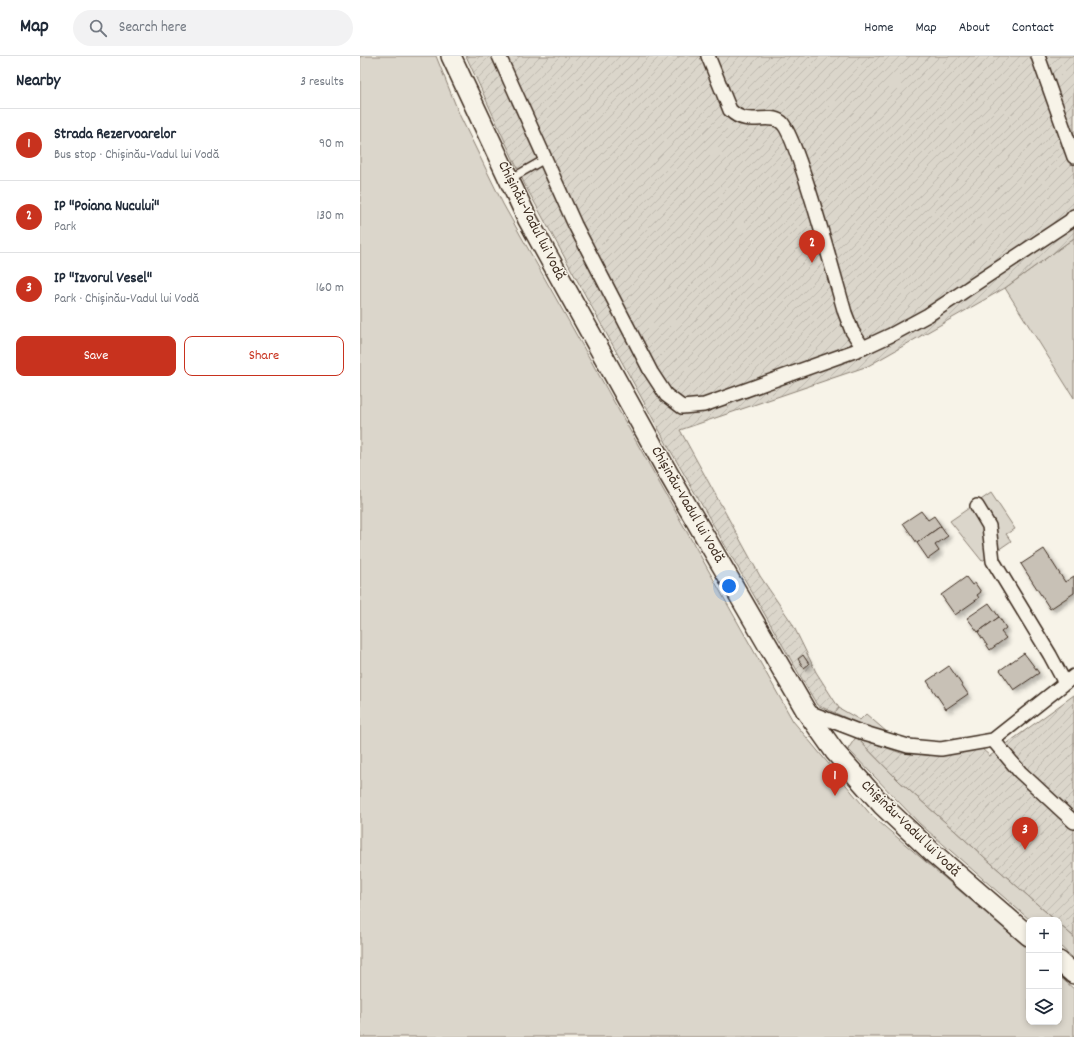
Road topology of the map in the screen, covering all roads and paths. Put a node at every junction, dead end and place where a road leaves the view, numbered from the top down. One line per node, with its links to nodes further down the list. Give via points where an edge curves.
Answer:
1 (451, 56): 7 (main road, Chișinău-Vadul lui Vodă)
2 (499, 56): 6 (street)
3 (708, 56): 9 (street, via 730,110 737,117 775,119 782,122 790,134 845,313 852,331)
4 (1038, 56): 5 (street)
5 (1074, 157)
6 (545, 159): 7 (lane); 9 (street, via 575,225 651,372 666,395 682,407 704,405)
7 (508, 180): 12 (main road, Chișinău-Vadul lui Vodă, via 668,473)
8 (1074, 216): 9 (street, via 928,314)
9 (863, 348)
10 (977, 506): 11 (street, via 989,526 993,561 1050,655)
11 (1070, 680): 13 (street)
12 (806, 711): 13 (street, via 858,731 908,746 941,749); 15 (main road, Chișinău-Vadul lui Vodă, via 835,752 882,805)
13 (993, 740): 14 (street, via 1020,772)
14 (1074, 822)
15 (1026, 933)
16 (1062, 964): 17 (main road)
17 (1074, 974)

